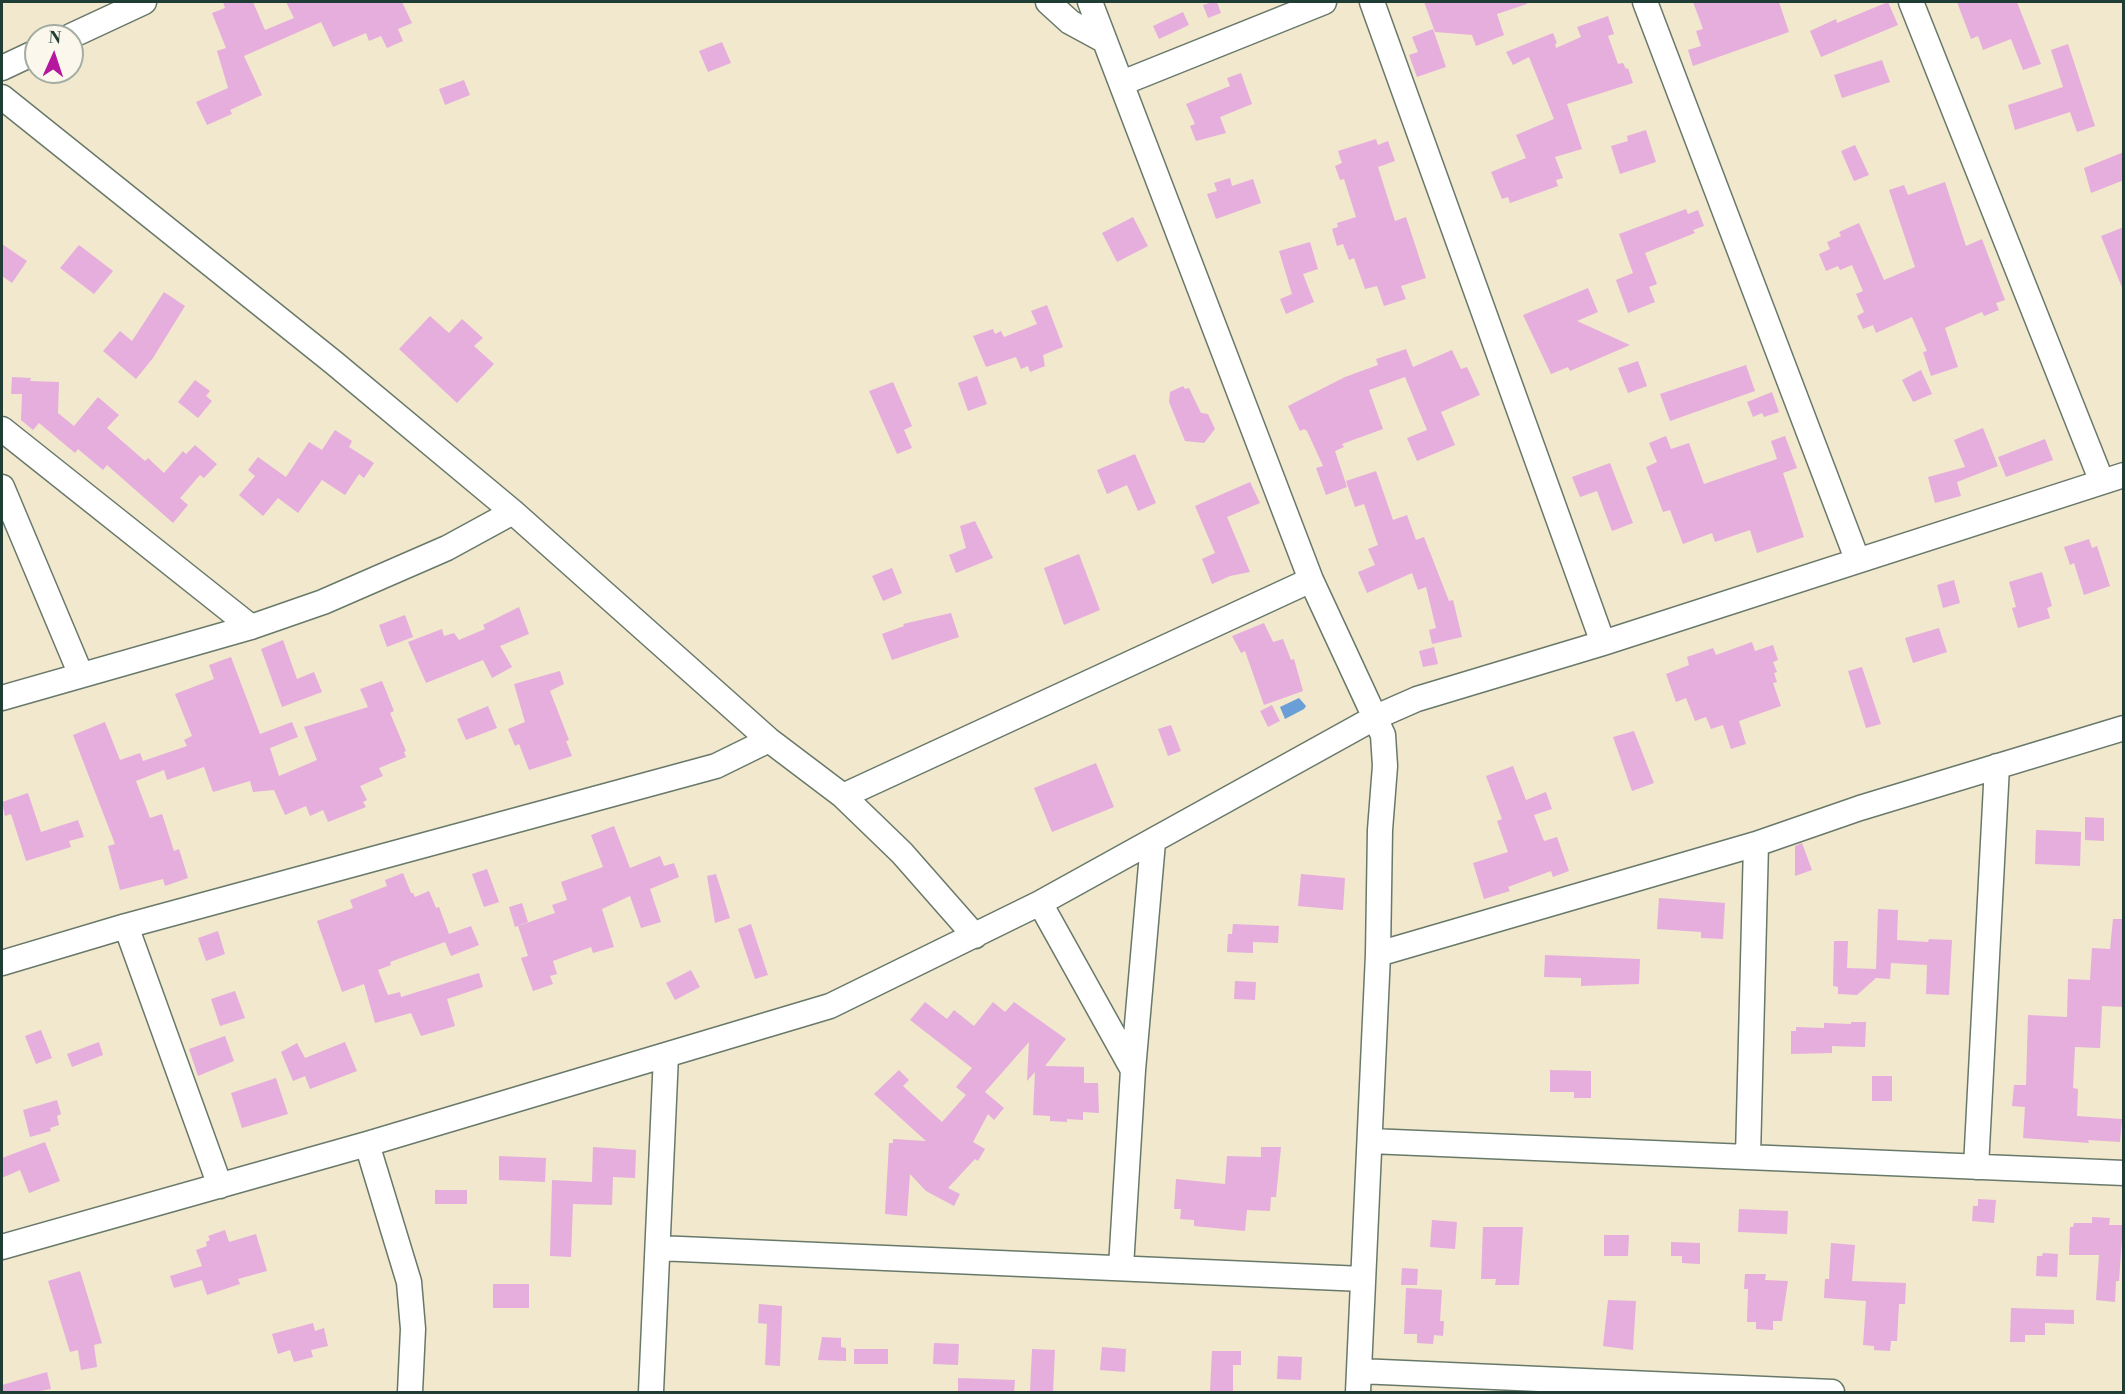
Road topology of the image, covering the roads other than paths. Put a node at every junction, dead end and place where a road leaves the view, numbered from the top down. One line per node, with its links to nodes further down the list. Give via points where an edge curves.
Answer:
1 (144, 2): 8 (street)
2 (1048, 2): 9 (street, via 1070,22)
3 (1090, 2): 9 (street)
4 (1372, 2): 21 (street)
5 (1645, 2): 18 (street)
6 (1911, 2): 15 (street)
7 (1310, 4): 12 (street)
8 (84, 30)
9 (1105, 41): 12 (street)
10 (24, 58): 11 (street)
11 (2, 68)
12 (1122, 83): 19 (street)
13 (2, 97): 17 (street)
14 (2, 429): 20 (street)
15 (2113, 479): 18 (street)
16 (2, 488): 22 (street)
17 (513, 512): 20 (street, via 392,573); 26 (street)
18 (1857, 559): 21 (street)
19 (1311, 580): 24 (street); 28 (street)
20 (251, 627): 22 (street)
21 (1603, 643): 24 (street, via 1417,699)
22 (81, 675): 23 (street)
23 (2, 698)
24 (1376, 717): 29 (street); 34 (street, via 1384,740 1385,766)
25 (2124, 728): 27 (street)
26 (769, 740): 28 (street); 32 (street, via 716,766)
27 (1997, 766): 30 (street); 41 (street)
28 (843, 796): 33 (street, via 902,854)
29 (1153, 842): 31 (street); 37 (street)
30 (1756, 844): 34 (street); 40 (street)
31 (1040, 903): 33 (street); 37 (street)
32 (126, 926): 35 (street); 43 (street)
33 (975, 936): 36 (street, via 830,1006)
34 (1378, 954): 38 (street)
35 (2, 963)
36 (666, 1055): 39 (street); 45 (street)
37 (1133, 1070): 46 (street)
38 (1370, 1141): 40 (street); 47 (street)
39 (367, 1144): 43 (street); 50 (street, via 409,1282 413,1329)
40 (1748, 1156): 41 (street)
41 (1976, 1167): 42 (street)
42 (2124, 1173)
43 (219, 1185): 44 (street)
44 (2, 1247)
45 (658, 1248): 46 (street); 51 (street)
46 (1121, 1267): 47 (street)
47 (1364, 1279): 48 (street)
48 (1359, 1382): 49 (street)
49 (1599, 1388): 52 (street)
50 (407, 1392)
51 (651, 1392)
52 (1832, 1392)

